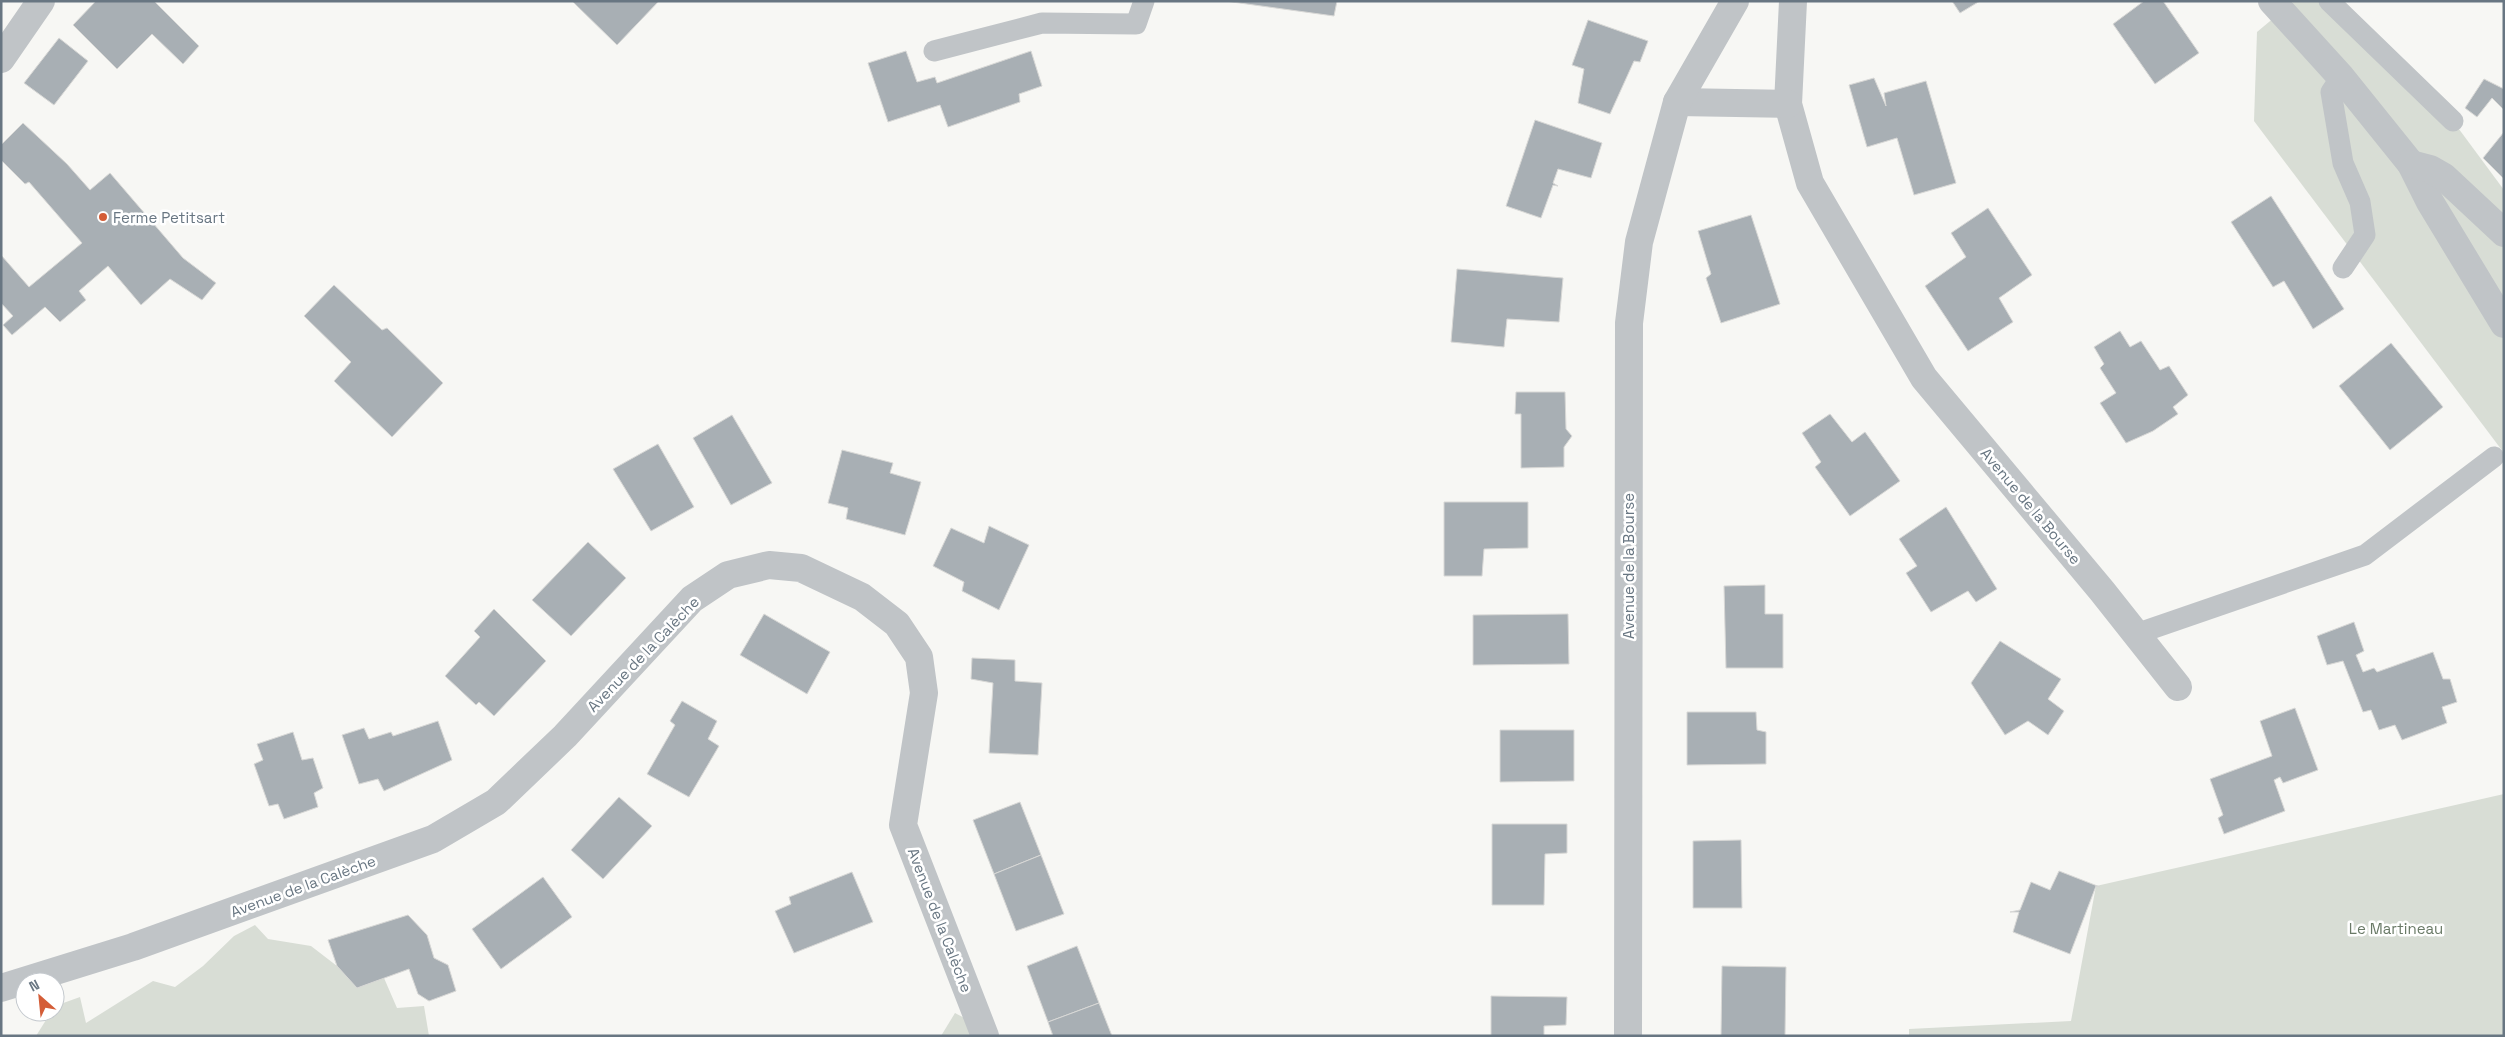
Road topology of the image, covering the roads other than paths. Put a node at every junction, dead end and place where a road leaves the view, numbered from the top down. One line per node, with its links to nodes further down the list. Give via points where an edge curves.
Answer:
1 (41, 1): 8 (street)
2 (1144, 1): 7 (lane, via 1136,24 1042,23)
3 (1735, 1): 10 (street, Avenue de la Bourse)
4 (1793, 1): 11 (street, Avenue de la Bourse)
5 (2272, 1): 9 (street)
6 (2328, 1): 12 (lane)
7 (934, 51)
8 (1, 59)
9 (2341, 77): 13 (street); 15 (lane, via 2331,92 2343,163 2360,202 2365,235)
10 (1677, 102): 11 (street); 22 (street, Avenue de la Bourse, via 1639,242 1629,323)
11 (1788, 104): 18 (street, Avenue de la Bourse, via 1810,183 1924,378)
12 (2453, 121)
13 (2411, 164): 14 (street, via 2444,177); 16 (street, via 2430,202)
14 (2504, 233)
15 (2343, 268)
16 (2504, 324)
17 (2494, 457): 18 (lane, via 2365,555)
18 (2136, 634): 19 (street, Avenue de la Bourse)
19 (2178, 687)
20 (1, 988): 21 (street, Avenue de la Calèche, via 133,947 433,839 496,802 565,736 692,599 728,575 769,565 801,568 862,597 897,624 919,657 924,693 903,825)
21 (985, 1036)
22 (1628, 1036)

